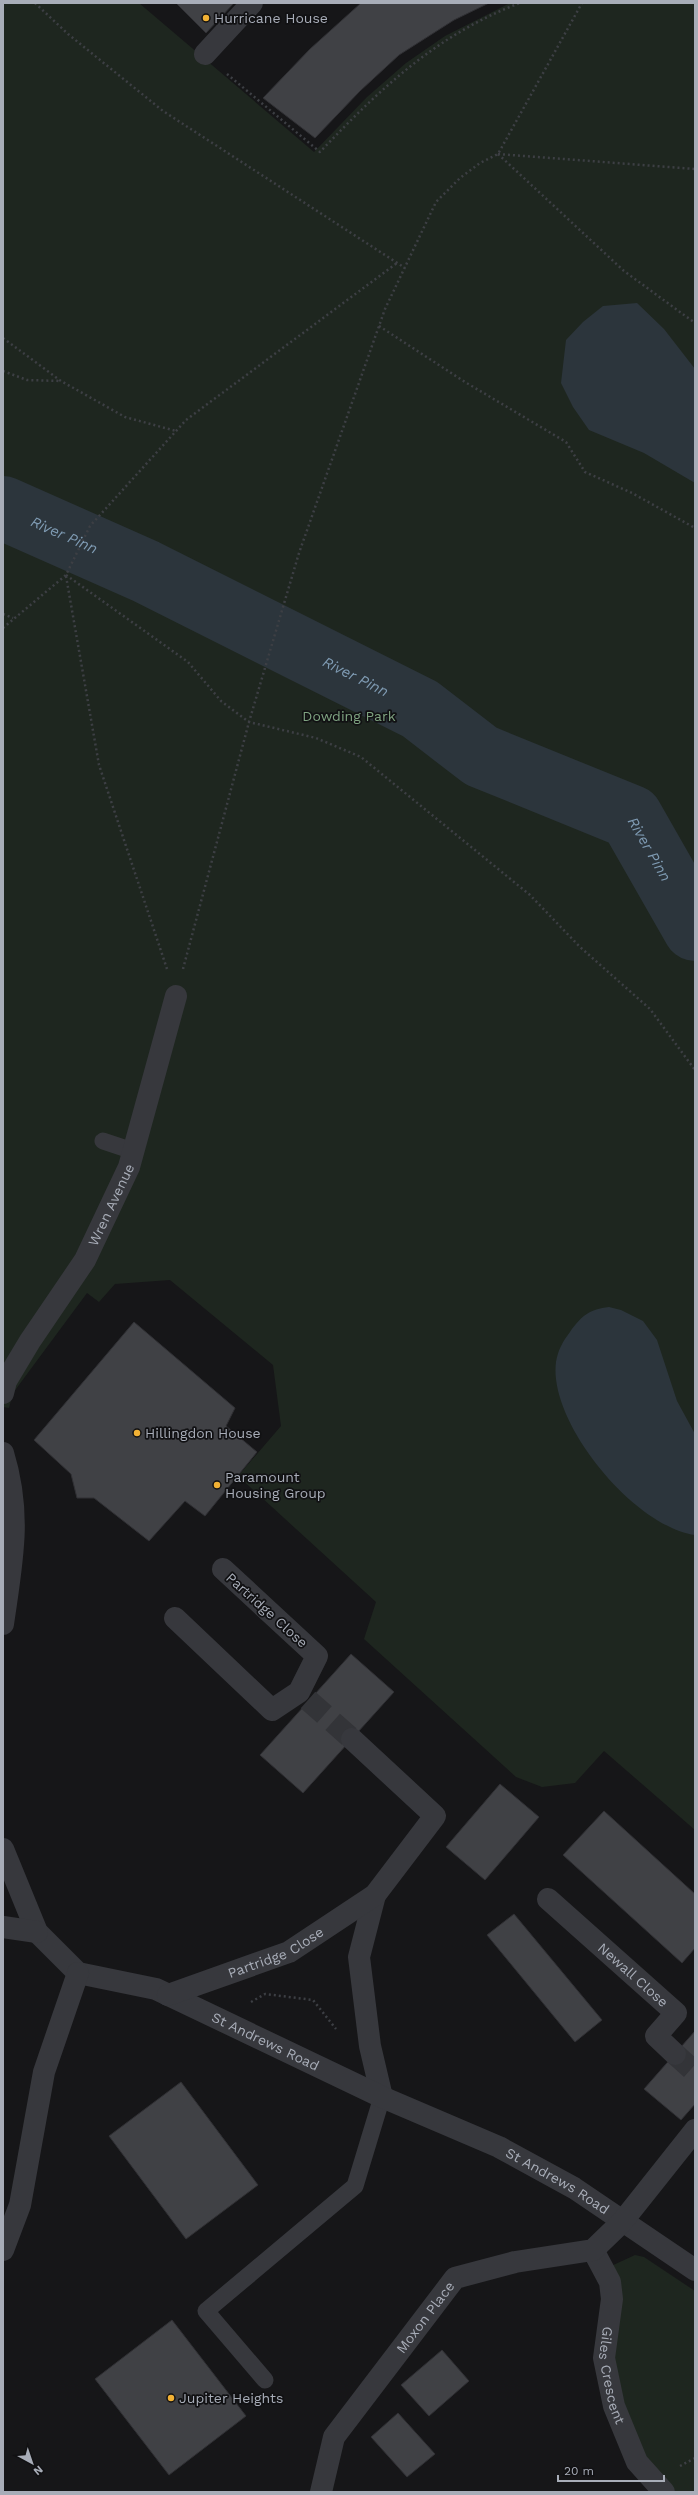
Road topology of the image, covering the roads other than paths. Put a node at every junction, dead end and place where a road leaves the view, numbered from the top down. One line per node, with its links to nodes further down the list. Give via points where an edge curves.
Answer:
1 (252, 3): 2 (street)
2 (205, 54)
3 (176, 996): 5 (street, Wren Avenue)
4 (103, 1141): 5 (lane)
5 (133, 1151): 6 (street, Wren Avenue, via 114,1200 85,1260 30,1341 6,1381)
6 (3, 1393)
7 (3, 1453): 10 (street, via 10,1477 16,1521)
8 (223, 1569): 9 (street, Partridge Close, via 317,1656 304,1696 272,1710)
9 (175, 1618)
10 (3, 1624)
11 (352, 1739): 13 (street, Partridge Close, via 435,1816)
12 (3, 1850): 16 (street)
13 (375, 1895): 18 (street, Partridge Close, via 289,1952); 20 (street, Partridge Close, via 359,1957 370,2046)
14 (548, 1899): 19 (street, Newall Close, via 676,2013 656,2036)
15 (3, 1927): 16 (street)
16 (37, 1932): 17 (street)
17 (78, 1973): 18 (street, St Andrews Road, via 156,1989); 23 (street, via 44,2072 20,2205)
18 (168, 1995): 20 (street, St Andrews Road)
19 (675, 2054)
20 (382, 2097): 22 (street, St Andrews Road, via 499,2147 574,2188); 26 (lane, via 355,2186 206,2311)
21 (695, 2130): 22 (street)
22 (622, 2222): 24 (street); 25 (street, St Andrews Road)
23 (3, 2250)
24 (593, 2250): 27 (street, Giles Crescent, via 610,2282 612,2299 604,2358 614,2406 637,2462); 28 (street, Moxon Place, via 515,2262 455,2278 334,2437)
25 (695, 2270)
26 (265, 2380)
27 (661, 2491)
28 (321, 2492)

